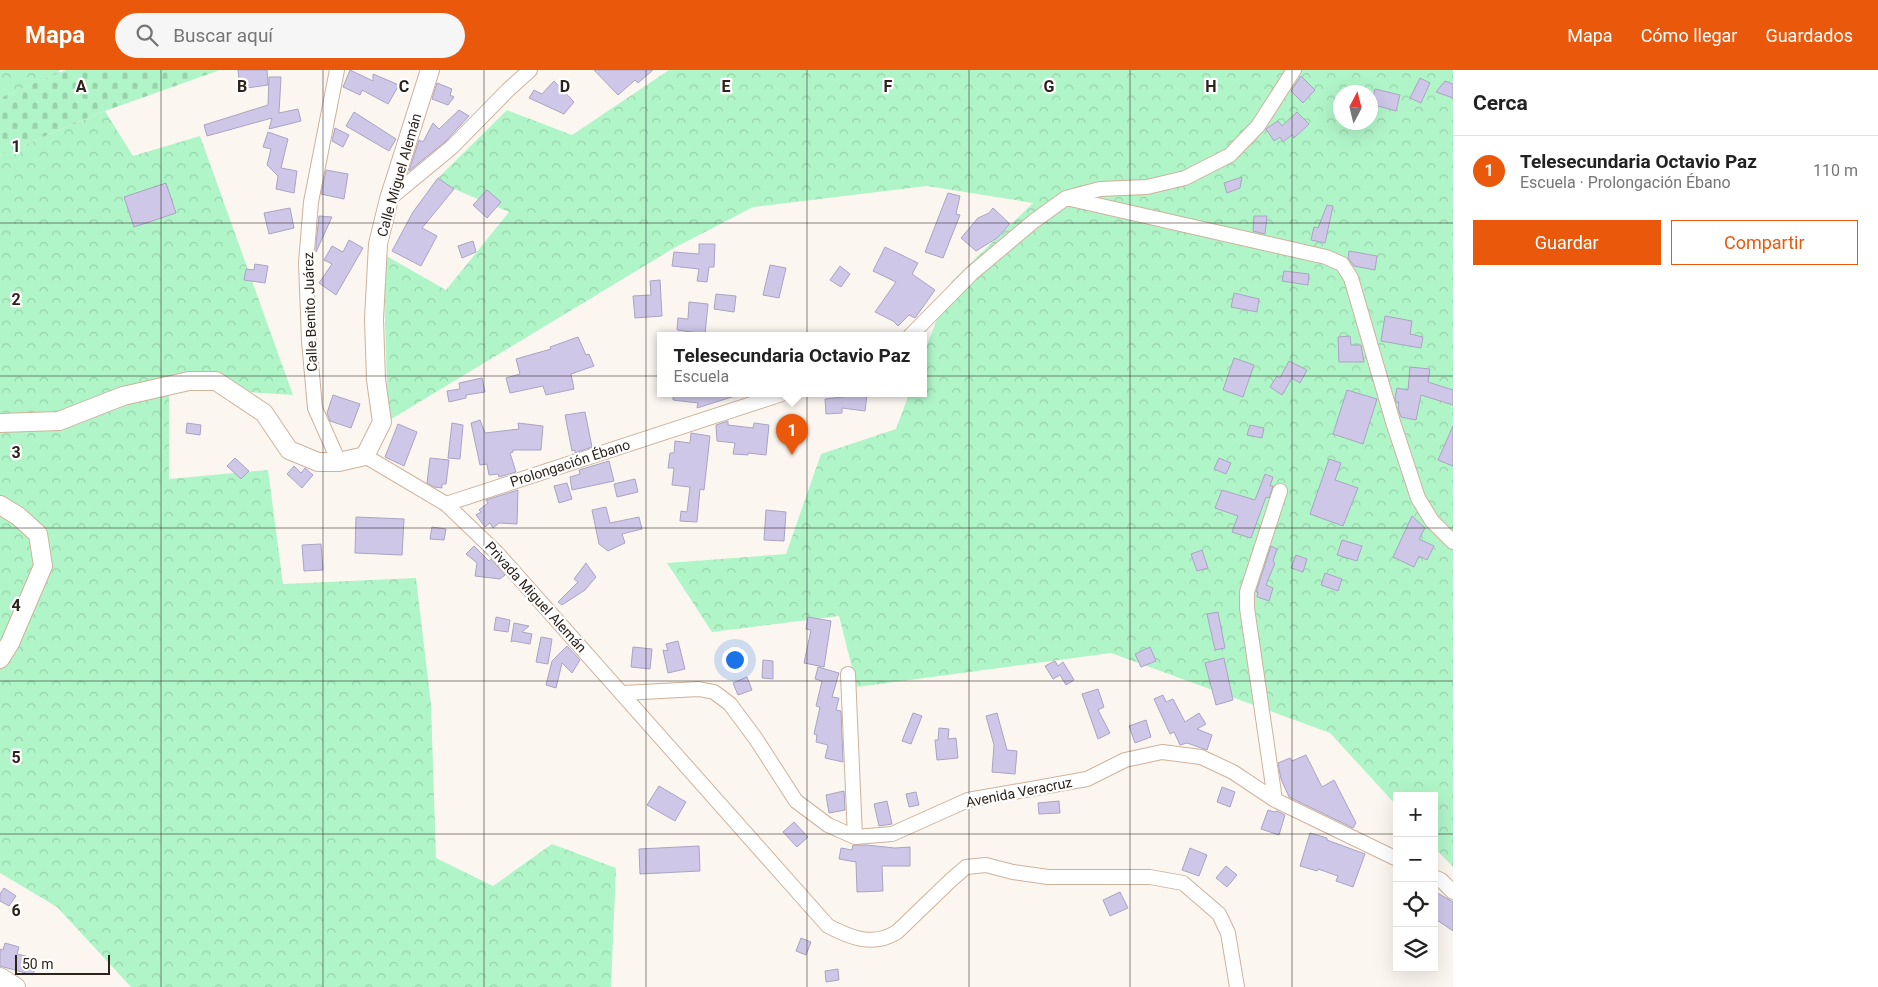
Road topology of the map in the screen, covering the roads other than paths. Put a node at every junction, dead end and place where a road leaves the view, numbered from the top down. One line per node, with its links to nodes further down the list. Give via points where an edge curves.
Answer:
1 (337, 70): 11 (street, Calle Benito Juárez, via 311,202 306,263 315,408)
2 (430, 70): 6 (main road, Calle Miguel Alemán)
3 (530, 70): 6 (street, via 452,147)
4 (1294, 70): 5 (street, via 1258,126 1230,156 1185,178 1147,187 1100,189)
5 (1066, 198): 7 (street, via 971,274); 15 (street, via 1326,257 1342,264 1350,278 1418,498 1432,521)
6 (389, 199): 10 (main road, Calle Miguel Alemán, via 378,244 374,319 376,380 382,422)
7 (914, 332)
8 (773, 397): 13 (street, Prolongación Ébano)
9 (0, 423): 11 (main road, via 59,420 123,396 189,381 216,382 264,413 289,450 318,462)
10 (365, 456): 11 (main road); 13 (street)
11 (339, 462)
12 (1280, 491): 19 (street, via 1247,592 1246,608)
13 (446, 504): 18 (street, Privada Miguel Alemán, via 497,553)
14 (0, 505): 16 (main road, via 38,534 43,566)
15 (1453, 542)
16 (0, 659)
17 (848, 674): 20 (street)
18 (623, 693): 20 (street, Avenida Veracruz, via 699,689 714,692 730,704 796,801 828,825); 26 (street, Privada Miguel Alemán, via 828,926 848,937 863,941 887,938 966,867 986,865 1048,877 1150,876 1183,883 1219,914 1228,933)
19 (1274, 800): 20 (street, Avenida Veracruz, via 1233,772 1201,757 1162,752 1125,760 1087,779 968,800 892,834); 21 (street, Avenida Veracruz)
20 (855, 837)
21 (1393, 857)
22 (1438, 879): 23 (street)
23 (1453, 892)
24 (0, 977): 25 (main road)
25 (16, 987)
26 (1237, 987)

